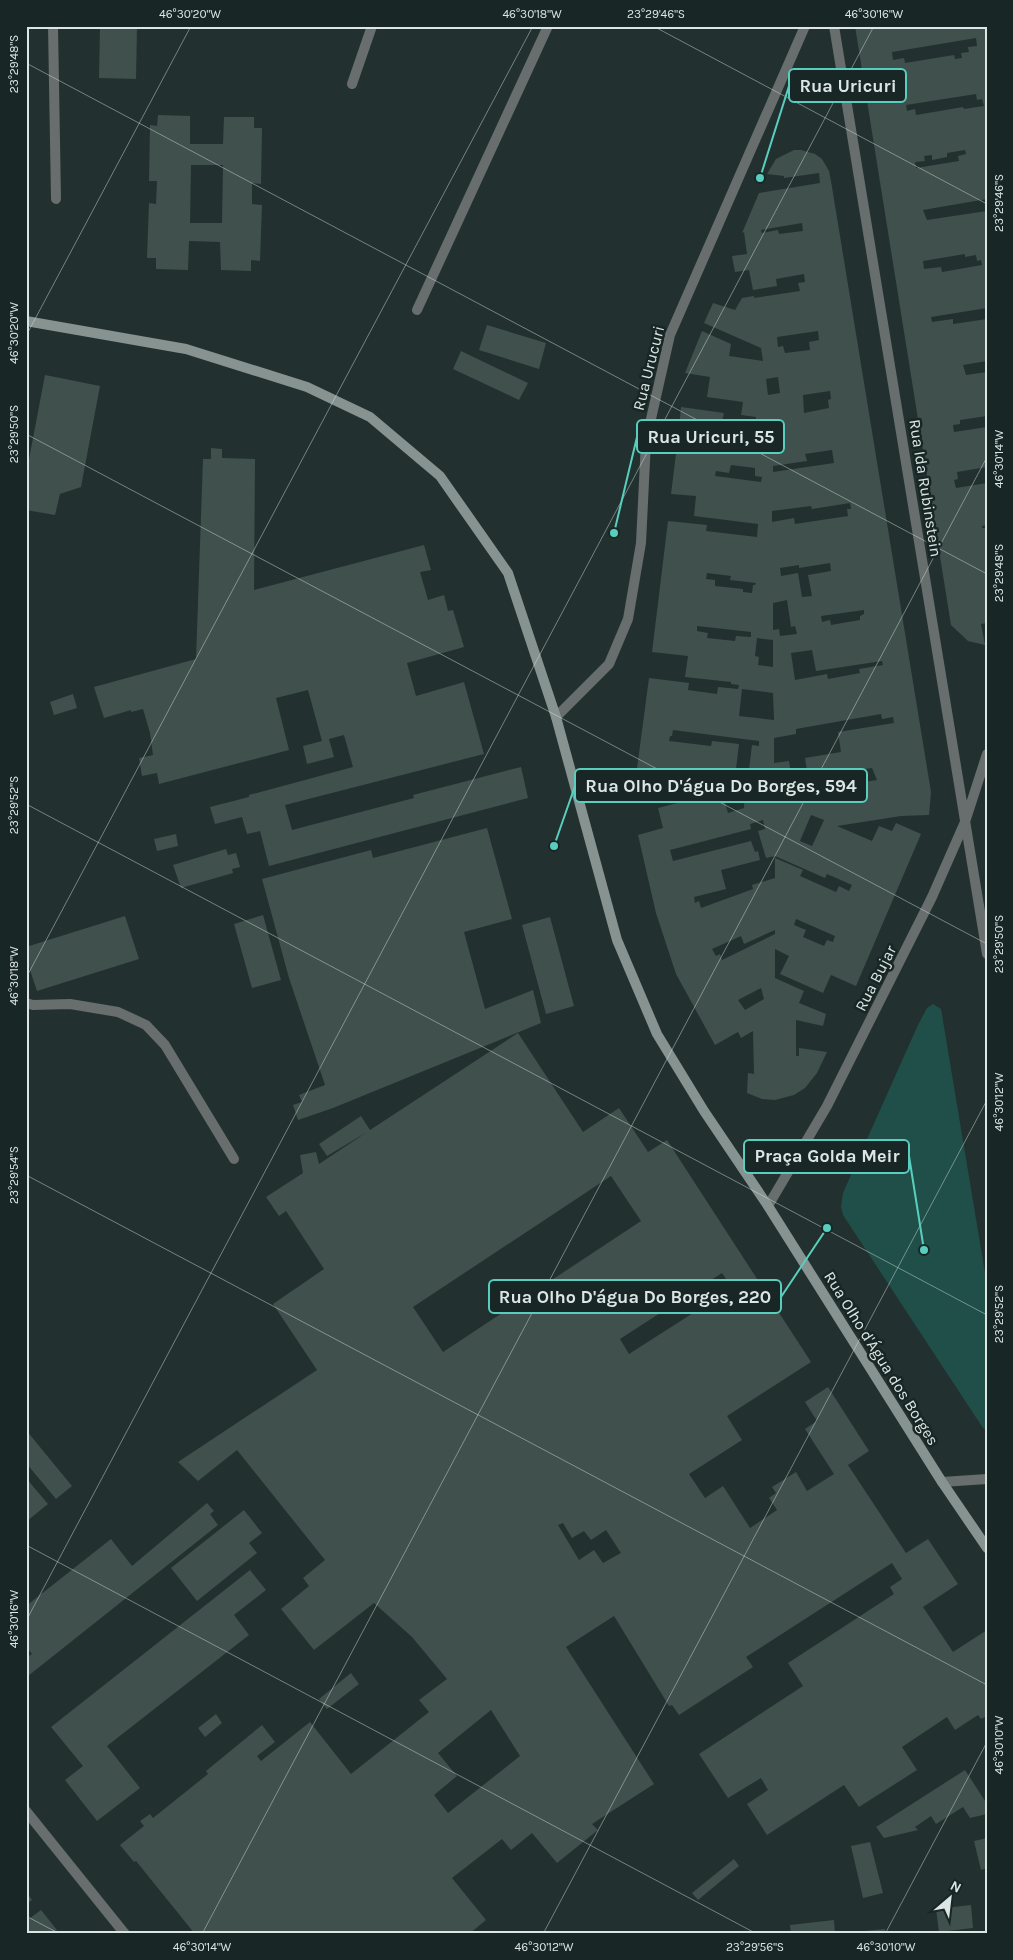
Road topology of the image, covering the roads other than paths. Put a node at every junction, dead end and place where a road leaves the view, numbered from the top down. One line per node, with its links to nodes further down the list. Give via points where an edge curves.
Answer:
1 (53, 26): 7 (street)
2 (372, 26): 6 (street)
3 (548, 26): 8 (street)
4 (805, 26): 10 (street, Rua Urucuri, via 670,335 646,441 641,543 628,620 609,664)
5 (834, 26): 12 (street, Rua Ida Rubinstein)
6 (352, 84)
7 (56, 199)
8 (416, 310)
9 (26, 321): 10 (main road, Rua Olho d'Água dos Borges, via 186,349 308,387 370,417 440,476 508,573)
10 (556, 717): 16 (main road, Rua Olho d'Água dos Borges, via 617,940 657,1034)
11 (987, 754): 12 (street, Rua Bujar)
12 (965, 822): 13 (street, Rua Ida Rubinstein); 16 (street, Rua Bujar, via 932,896 827,1106)
13 (987, 954)
14 (26, 1003): 15 (street, via 70,1004 118,1012 146,1024 165,1045)
15 (234, 1159)
16 (768, 1206): 18 (main road, Rua Olho d'Água dos Borges)
17 (987, 1479): 18 (street)
18 (942, 1482): 19 (main road, Rua Olho d'Água dos Borges)
19 (987, 1548)
20 (26, 1811): 21 (street)
21 (125, 1934)

